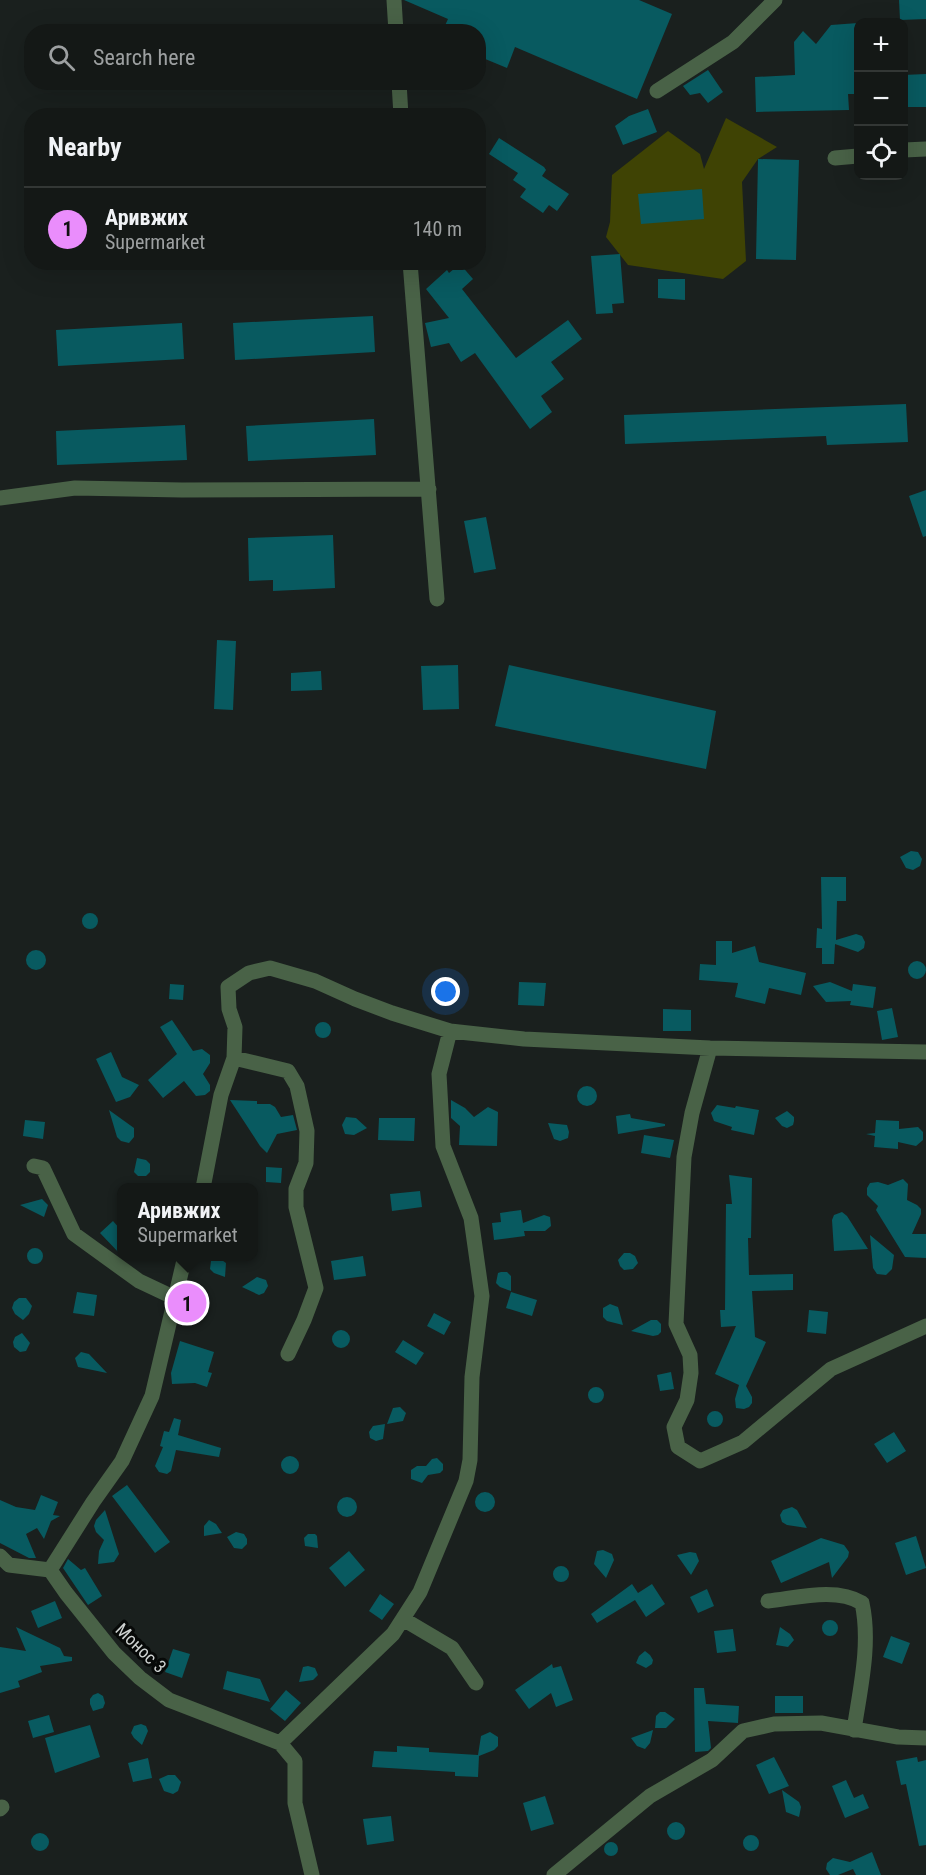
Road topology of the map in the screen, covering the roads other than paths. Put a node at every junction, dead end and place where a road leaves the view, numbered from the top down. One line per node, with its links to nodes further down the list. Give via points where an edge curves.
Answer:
1 (394, 0): 3 (street)
2 (775, 0): 5 (street, via 733,42)
3 (396, 24)
4 (399, 90): 6 (street)
5 (657, 92)
6 (401, 108)
7 (926, 149): 8 (street)
8 (908, 150)
9 (854, 156): 10 (street)
10 (835, 158)
11 (411, 270): 12 (street)
12 (429, 489): 13 (street, via 75,488); 14 (street)
13 (0, 498)
14 (436, 598)
15 (450, 1031): 16 (street, via 524,1039); 18 (street, via 383,1010 315,981 270,969 249,973 228,987 229,1010 236,1027); 28 (street, via 439,1074 443,1146 471,1218 482,1296 472,1377 470,1460 466,1481 420,1592)
16 (710, 1048): 17 (street); 23 (street, via 684,1157 676,1324 690,1355 691,1373 687,1400 674,1427 678,1447 700,1461 743,1442 831,1369)
17 (926, 1052)
18 (234, 1058): 20 (street, via 221,1095); 24 (street, via 288,1071 297,1086 307,1131 306,1163 296,1189 297,1207 316,1288)
19 (34, 1166): 22 (street, via 43,1168 74,1234 139,1281)
20 (204, 1183)
21 (185, 1261): 22 (street)
22 (175, 1298): 26 (street, via 152,1396 122,1461)
23 (926, 1326)
24 (288, 1354)
25 (3, 1565): 26 (street)
26 (50, 1570): 32 (street, Монос 3, via 114,1653 159,1693)
27 (768, 1601): 30 (street, via 838,1595 862,1603 866,1620 864,1663)
28 (403, 1619): 29 (street, via 452,1648); 32 (street, via 393,1635)
29 (476, 1683)
30 (854, 1730): 31 (street); 34 (street, via 821,1723 774,1724 743,1731 712,1760 650,1796)
31 (926, 1738)
32 (280, 1743): 33 (street, via 295,1761 295,1803)
33 (312, 1875)
34 (554, 1875)

